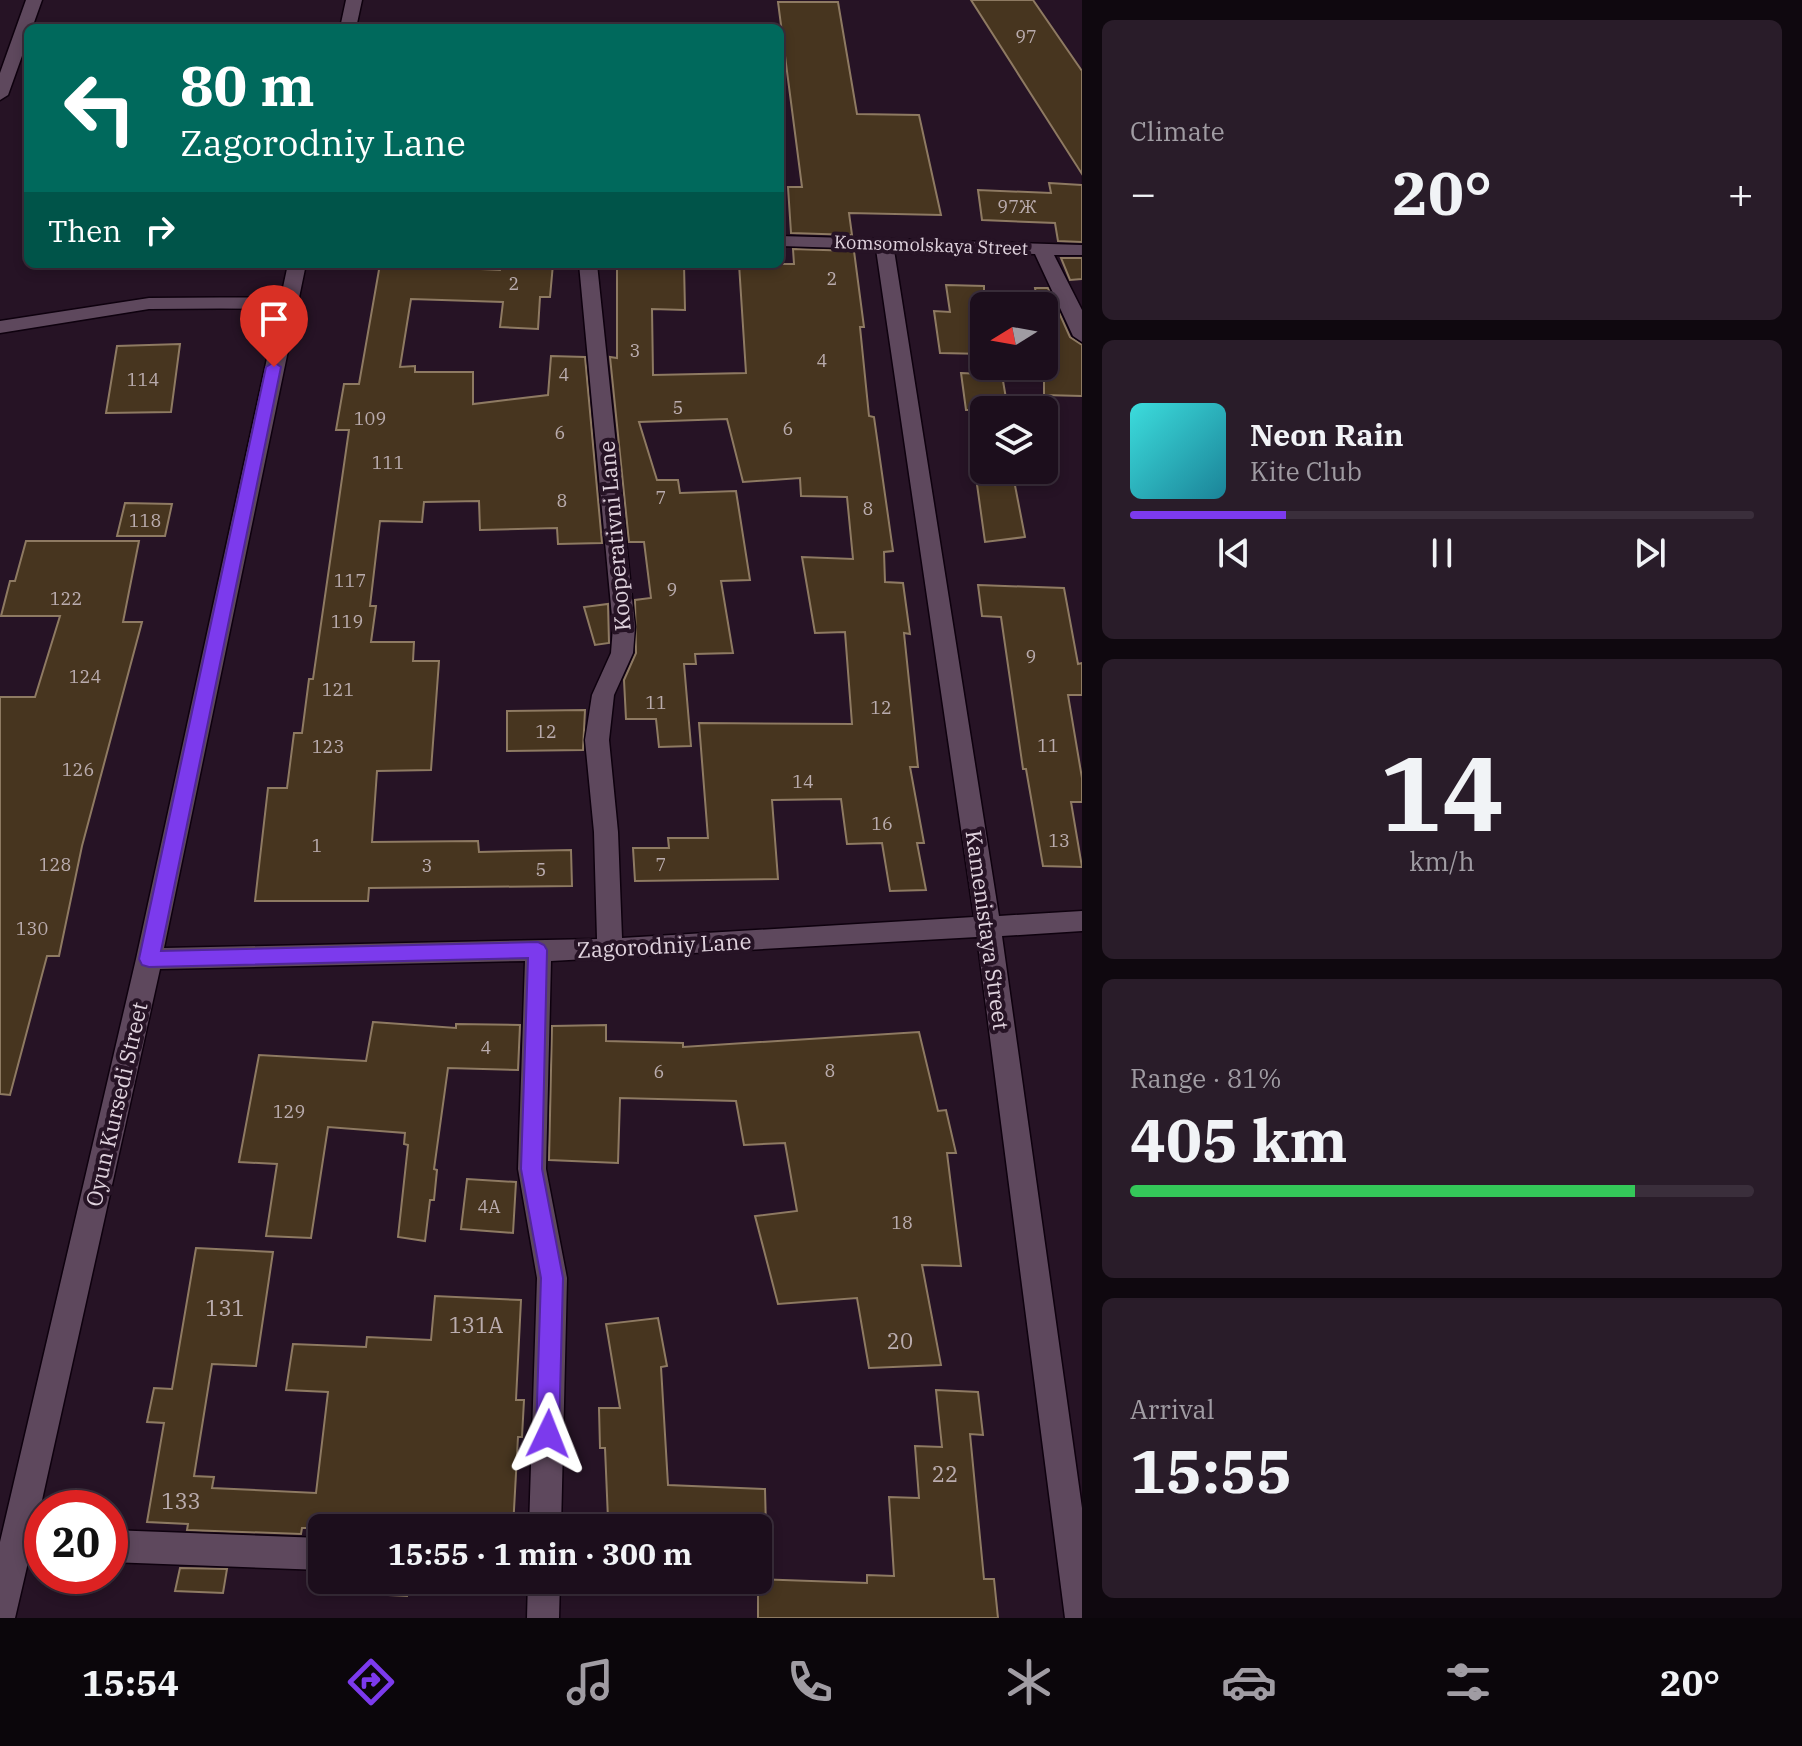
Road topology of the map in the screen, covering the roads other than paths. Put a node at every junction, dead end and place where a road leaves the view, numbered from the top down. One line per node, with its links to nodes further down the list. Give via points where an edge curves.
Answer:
1 (34, 0): 3 (street)
2 (354, 0): 4 (street)
3 (25, 24)
4 (349, 24)
5 (24, 28): 6 (street)
6 (0, 95)
7 (784, 241): 8 (street, Komsomolskaya Street)
8 (884, 243): 9 (street, Komsomolskaya Street); 17 (street, Kamenistaya Street)
9 (1042, 249): 10 (street, Komsomolskaya Street); 15 (street)
10 (1082, 250)
11 (296, 268): 13 (street, Oyun Kursedi Street)
12 (588, 268): 18 (street, Kooperativni Lane, via 624,627 622,653 603,695 597,740)
13 (288, 303): 14 (street, via 135,305); 20 (street, Oyun Kursedi Street)
14 (0, 327)
15 (1082, 336)
16 (1082, 921): 17 (street, Zagorodniy Lane)
17 (988, 927): 18 (street, Zagorodniy Lane); 29 (street, Kamenistaya Street)
18 (610, 949): 19 (street, Zagorodniy Lane)
19 (538, 950): 20 (street, Zagorodniy Lane); 22 (street, via 532,1169 552,1278)
20 (149, 959): 21 (street, Oyun Kursedi Street)
21 (40, 1490)
22 (545, 1514)
23 (128, 1547): 24 (street)
24 (308, 1553)
25 (24, 1555): 27 (street, Oyun Kursedi Street)
26 (544, 1594): 28 (street)
27 (0, 1615)
28 (543, 1618)
29 (1081, 1618)

